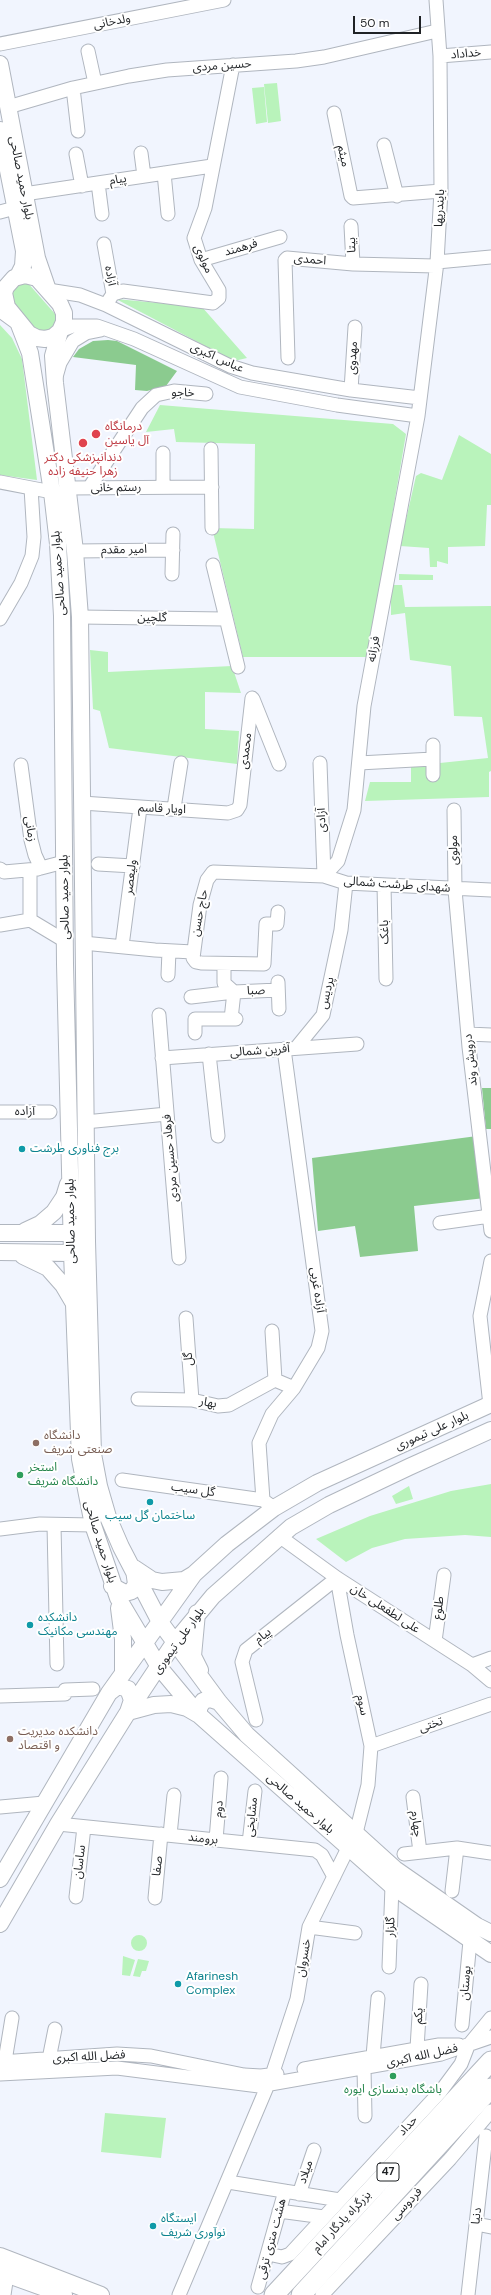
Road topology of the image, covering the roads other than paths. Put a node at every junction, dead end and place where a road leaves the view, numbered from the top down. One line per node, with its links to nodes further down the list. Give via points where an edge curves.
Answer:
1 (224, 0): 4 (street, ولدخانی)
2 (436, 0): 3 (street, بایندریها)
3 (437, 31): 7 (street, بایندریها); 9 (street, حسین مردی, via 324,57)
4 (0, 44)
5 (88, 51): 10 (street)
6 (491, 52): 7 (street, خداداد)
7 (440, 56): 24 (street, بایندریها)
8 (0, 64): 12 (main road, بلوار حمید صالحی)
9 (233, 65): 10 (street, حسین مردی, via 167,70); 19 (street, مولوی)
10 (96, 83): 11 (street, حسین مردی)
11 (73, 88): 12 (street, حسین مردی); 15 (street)
12 (8, 107): 25 (main road, بلوار حمید صالحی)
13 (334, 113): 26 (street, میثم, via 351,196)
14 (0, 130): 27 (main road, بلوار حمید صالحی)
15 (78, 131)
16 (384, 145): 26 (street)
17 (141, 153): 21 (street)
18 (76, 154): 23 (street)
19 (212, 166): 20 (street, پیام); 34 (street, مولوی, via 205,208 194,238)
20 (164, 173): 21 (street, پیام); 29 (street)
21 (144, 176): 22 (street, پیام)
22 (98, 183): 23 (street, پیام); 28 (street)
23 (82, 186): 25 (street, پیام)
24 (441, 192): 26 (street); 36 (street, بایندریها)
25 (24, 194): 38 (main road, بلوار حمید صالحی, via 39,267)
26 (397, 196)
27 (7, 210): 37 (main road, بلوار حمید صالحی, via 24,251 23,266)
28 (102, 214)
29 (168, 214)
30 (351, 226): 35 (street, بیتا)
31 (280, 237): 34 (street, فرهمند)
32 (104, 244): 39 (street, آزاده)
33 (491, 257): 36 (street, احمدی)
34 (201, 260): 39 (street, مولوی, via 220,294 212,303 123,291)
35 (353, 264): 36 (street, احمدی); 46 (street, احمدی, via 287,258 285,260)
36 (436, 264): 50 (street, بایندریها)
37 (10, 279): 38 (main road, via 31,276 37,278); 42 (main road, via 4,300)
38 (48, 290): 40 (street, عباس اکبری, via 80,295); 45 (main road, via 64,313)
39 (113, 294): 40 (street, آزاده)
40 (106, 305): 48 (street, عباس اکبری, via 230,366 260,374)
41 (0, 309): 42 (main road)
42 (18, 322): 45 (main road, via 29,334 37,338 49,338); 60 (main road, بلوار حمید صالحی, via 32,365)
43 (355, 327): 48 (street, مهدوی)
44 (109, 329): 45 (street, عباس اکبری, via 85,325); 47 (street, via 86,333 73,341 60,363); 51 (street, عباس اکبری, via 240,386 336,406)
45 (60, 331): 47 (main road, بلوار حمید صالحی, via 54,356)
46 (288, 358)
47 (55, 383): 58 (main road, بلوار حمید صالحی)
48 (351, 390): 50 (street, عباس اکبری)
49 (206, 394): 59 (street, خاجو, via 174,391 156,395 142,408)
50 (420, 398): 51 (street, بایندریها)
51 (418, 416): 76 (street, فرزانه, via 364,706)
52 (211, 449): 56 (street)
53 (163, 453): 55 (street)
54 (0, 482): 57 (street)
55 (163, 487): 56 (street, رستم خانی); 59 (street, رستم خانی)
56 (212, 487): 61 (street)
57 (31, 488): 60 (street); 68 (street, via 34,537 32,556)
58 (68, 488): 59 (street, رستم خانی); 64 (main road, بلوار حمید صالحی)
59 (89, 488)
60 (52, 492): 84 (main road, بلوار حمید صالحی, via 62,616)
61 (212, 528)
62 (173, 534): 63 (street)
63 (173, 550): 64 (street, امیر مقدم); 66 (street)
64 (75, 551): 67 (main road, بلوار حمید صالحی)
65 (213, 565): 69 (street)
66 (172, 574)
67 (80, 617): 69 (street, گلچین); 79 (main road, بلوار حمید صالحی)
68 (0, 618)
69 (224, 619): 70 (street)
70 (238, 667)
71 (433, 745): 72 (street)
72 (433, 759): 76 (street); 78 (street)
73 (181, 763): 82 (street)
74 (320, 763): 90 (street, آزادی)
75 (279, 764): 80 (street, محمدی, via 252,698)
76 (359, 764): 90 (street, فرزانه, via 352,820 338,861)
77 (21, 765): 88 (street, زمانی)
78 (433, 775)
79 (82, 803): 81 (street, اویار قاسم); 99 (main road, بلوار حمید صالحی)
80 (240, 805): 82 (street, اویار قاسم, via 237,810 228,813)
81 (140, 808): 82 (street, اویار قاسم); 86 (street, ولیعصر)
82 (174, 808)
83 (454, 810): 93 (street, مولوی)
84 (64, 862): 88 (street); 98 (main road, بلوار حمید صالحی)
85 (98, 864): 86 (street)
86 (133, 866): 100 (street, ولیعصر)
87 (0, 869): 88 (street, via 4,872)
88 (36, 870): 96 (street)
89 (209, 876): 90 (street, شهدای طرشت شمالی, via 220,871 277,876); 102 (street, حاج حسن, via 200,905)
90 (324, 876): 91 (street, شهدای طرشت شمالی)
91 (346, 883): 92 (street, شهدای طرشت شمالی); 114 (street, پردیس, via 342,930 323,1014)
92 (384, 885): 93 (street, شهدای طرشت شمالی); 105 (street, باغک)
93 (455, 890): 94 (street, شهدای طرشت شمالی); 111 (street, درویش‌ وند)
94 (491, 890)
95 (278, 912): 103 (street, via 277,924 266,924 264,964)
96 (30, 920): 97 (street); 98 (street)
97 (0, 925)
98 (65, 941): 99 (main road); 122 (main road, بلوار حمید صالحی)
99 (83, 943): 100 (street); 120 (main road, بلوار حمید صالحی)
100 (122, 946): 101 (street)
101 (169, 951): 102 (street); 104 (street)
102 (193, 952): 103 (street, via 196,962)
103 (224, 964): 106 (street, via 224,983)
104 (168, 975)
105 (386, 979)
106 (234, 992): 107 (street, صبا); 108 (street, صبا, via 278,986); 110 (street, via 234,1019 195,1019)
107 (191, 997)
108 (279, 1009)
109 (159, 1015): 116 (street, فرهاد حسین مردی)
110 (195, 1033)
111 (468, 1034): 112 (street); 123 (street, درویش‌ وند)
112 (491, 1035)
113 (357, 1044): 114 (street, آفرین شمالی)
114 (290, 1048): 115 (street, آفرین شمالی); 138 (street, آزاده غربی, via 322,1325 318,1348)
115 (209, 1054): 116 (street, آفرین شمالی); 121 (street)
116 (162, 1058): 119 (street, فرهاد حسین مردی)
117 (0, 1112): 118 (street, آزاده)
118 (50, 1112)
119 (167, 1114): 120 (street); 132 (street, فرهاد حسین مردی)
120 (84, 1122): 122 (main road, بلوار حمید صالحی)
121 (218, 1136)
122 (75, 1181): 127 (main road, via 54,1212 40,1224); 128 (main road, بلوار حمید صالحی); 129 (main road, بلوار حمید صالحی)
123 (490, 1216): 124 (street); 125 (street, درویش‌ وند)
124 (440, 1223)
125 (491, 1231)
126 (0, 1233): 127 (main road)
127 (22, 1233): 128 (main road)
128 (71, 1233): 129 (main road); 131 (main road, بلوار حمید صالحی)
129 (87, 1241): 131 (main road); 149 (main road, بلوار حمید صالحی, via 94,1454 98,1486 125,1557)
130 (7, 1252): 131 (main road); 134 (main road, via 48,1268 63,1285)
131 (72, 1253): 134 (main road, بلوار حمید صالحی)
132 (179, 1258)
133 (491, 1261): 141 (street, via 480,1316)
134 (74, 1304): 146 (main road, بلوار حمید صالحی, via 80,1459)
135 (186, 1318): 140 (street, گل)
136 (272, 1331): 137 (street)
137 (275, 1380): 138 (street); 140 (street, بهار, via 229,1405 218,1406)
138 (294, 1388): 144 (street, آزاده غربی, via 272,1414 259,1443)
139 (138, 1399): 140 (street, بهار)
140 (192, 1400)
141 (490, 1404): 144 (main road, بلوار علی تیموری)
142 (491, 1430): 148 (main road, بلوار علی تیموری, via 329,1506)
143 (122, 1480): 144 (street, گل سیب)
144 (268, 1504): 150 (main road, بلوار علی تیموری)
145 (54, 1525): 146 (street); 147 (street); 161 (street)
146 (93, 1525): 153 (main road, بلوار حمید صالحی)
147 (0, 1529)
148 (279, 1536): 152 (street, علی لطفعلی خان); 154 (main road, بلوار علی تیموری)
149 (134, 1568): 150 (main road, via 152,1580 162,1582 184,1580); 153 (main road, via 136,1584 132,1590); 156 (main road, بلوار حمید صالحی)
150 (194, 1574): 154 (main road, via 191,1593 194,1599 198,1602); 156 (main road, بلوار علی تیموری)
151 (444, 1575): 157 (street, طلوع)
152 (337, 1578): 157 (street, علی لطفعلی خان); 173 (street, پیام, via 246,1650 242,1662); 174 (street, سوم, via 346,1635)
153 (115, 1592): 159 (main road, بلوار حمید صالحی); 164 (main road, via 123,1639)
154 (213, 1596): 155 (main road, بلوار علی تیموری)
155 (197, 1613): 158 (main road, بلوار علی تیموری); 169 (main road, via 194,1656)
156 (160, 1622): 158 (main road, بلوار حمید صالحی); 159 (main road, بلوار علی تیموری)
157 (435, 1641): 162 (street, علی لطفعلی خان)
158 (174, 1643): 163 (main road, بلوار علی تیموری); 169 (main road, بلوار حمید صالحی)
159 (144, 1645): 163 (main road, بلوار حمید صالحی); 164 (main road, بلوار علی تیموری)
160 (491, 1658): 162 (street)
161 (57, 1664)
162 (472, 1665): 165 (street, علی لطفعلی خان)
163 (159, 1667): 171 (main road, بلوار علی تیموری); 172 (main road, بلوار حمید صالحی)
164 (123, 1671): 167 (main road, بلوار علی تیموری)
165 (491, 1681)
166 (93, 1689): 168 (street, via 65,1690 65,1694)
167 (109, 1693): 171 (main road, via 118,1686 128,1689 132,1700); 179 (main road, بلوار علی تیموری)
168 (0, 1696)
169 (218, 1702): 172 (main road, via 210,1699 203,1701); 185 (main road, بلوار حمید صالحی, via 247,1735)
170 (491, 1704): 174 (street, تختی)
171 (128, 1712): 172 (main road, via 154,1705 171,1704 187,1708); 181 (main road, بلوار علی تیموری)
172 (199, 1715): 185 (main road, بلوار حمید صالحی)
173 (256, 1720)
174 (371, 1746): 185 (street, سوم, via 368,1785)
175 (221, 1778): 184 (street, دوم)
176 (255, 1791): 186 (street, مشایخی)
177 (174, 1795): 183 (street)
178 (413, 1797): 188 (street, چهارم)
179 (44, 1803): 180 (street); 192 (main road, بلوار علی تیموری)
180 (0, 1806)
181 (58, 1824): 182 (street, برومند); 197 (main road, بلوار علی تیموری)
182 (84, 1827): 183 (street, برومند); 195 (street, ساسان)
183 (165, 1835): 184 (street, برومند); 196 (street, صفا)
184 (216, 1840): 186 (street, برومند)
185 (352, 1840): 191 (street, خسروان); 193 (main road, بلوار حمید صالحی); 200 (main road, بلوار حمید صالحی)
186 (249, 1843): 191 (street, برومند, via 316,1850 322,1855)
187 (457, 1848): 188 (street); 189 (street); 194 (street)
188 (420, 1852): 190 (street)
189 (491, 1853)
190 (404, 1854)
191 (334, 1877): 198 (street, خسروان)
192 (0, 1879)
193 (392, 1886): 201 (main road, بلوار حمید صالحی); 203 (street, گلزار)
194 (452, 1891)
195 (76, 1897)
196 (155, 1898)
197 (0, 1924)
198 (309, 1927): 199 (street); 222 (street, خسروان, via 297,1999)
199 (355, 1933)
200 (491, 1934)
201 (470, 1941): 202 (main road, بلوار حمید صالحی); 208 (street, بوستان)
202 (491, 1954)
203 (389, 1967)
204 (421, 1984): 213 (street, یکم)
205 (378, 1998): 215 (street)
206 (12, 2018): 218 (street)
207 (491, 2018): 212 (street)
208 (462, 2025)
209 (491, 2028): 212 (street)
210 (55, 2030): 216 (street)
211 (491, 2037): 212 (street)
212 (468, 2046): 213 (street, فضل الله اکبری, via 439,2045); 219 (street, فضل الله اکبری, via 441,2054); 231 (street, حداد, via 461,2064 441,2091)
213 (417, 2048): 215 (street, فضل الله اکبری)
214 (92, 2055): 216 (street, فضل الله اکبری); 220 (street); 222 (street, فضل الله اکبری, via 151,2056)
215 (373, 2056): 222 (street, فضل الله اکبری)
216 (49, 2059): 218 (street, فضل الله اکبری)
217 (491, 2061): 241 (highway, بزرگراه یادگار امام / 47)
218 (3, 2062)
219 (364, 2068): 222 (street, فضل الله اکبری); 225 (street)
220 (92, 2069): 221 (street, فضل الله اکبری); 222 (street, فضل الله اکبری, via 149,2071 242,2085)
221 (0, 2074)
222 (270, 2080): 228 (street, خسروان)
223 (491, 2088): 236 (highway, بزرگراه یادگار امام / 47)
224 (491, 2111): 247 (street, فردوسی)
225 (365, 2116)
226 (486, 2136): 234 (street, دنیا)
227 (314, 2150): 230 (street, میلاد)
228 (228, 2182): 229 (street); 244 (street, خسروان)
229 (284, 2191): 230 (street); 232 (street, هشت متری ترقی)
230 (299, 2194): 231 (street)
231 (340, 2200): 233 (street, حداد)
232 (279, 2211): 233 (street); 237 (street, هشت متری ترقی)
233 (324, 2217): 237 (street, حداد, via 288,2256)
234 (476, 2224): 235 (street); 248 (street, دنیا)
235 (491, 2227)
236 (359, 2231): 245 (highway, بزرگراه یادگار امام / 47); 246 (main road)
237 (268, 2254): 241 (street, هشت متری ترقی)
238 (0, 2256): 240 (main road)
239 (4, 2273): 240 (main road); 242 (street)
240 (52, 2288): 243 (main road)
241 (272, 2290)
242 (4, 2295)
243 (101, 2295)
244 (179, 2295)
245 (301, 2295)
246 (311, 2295)
247 (322, 2295)
248 (468, 2295)

